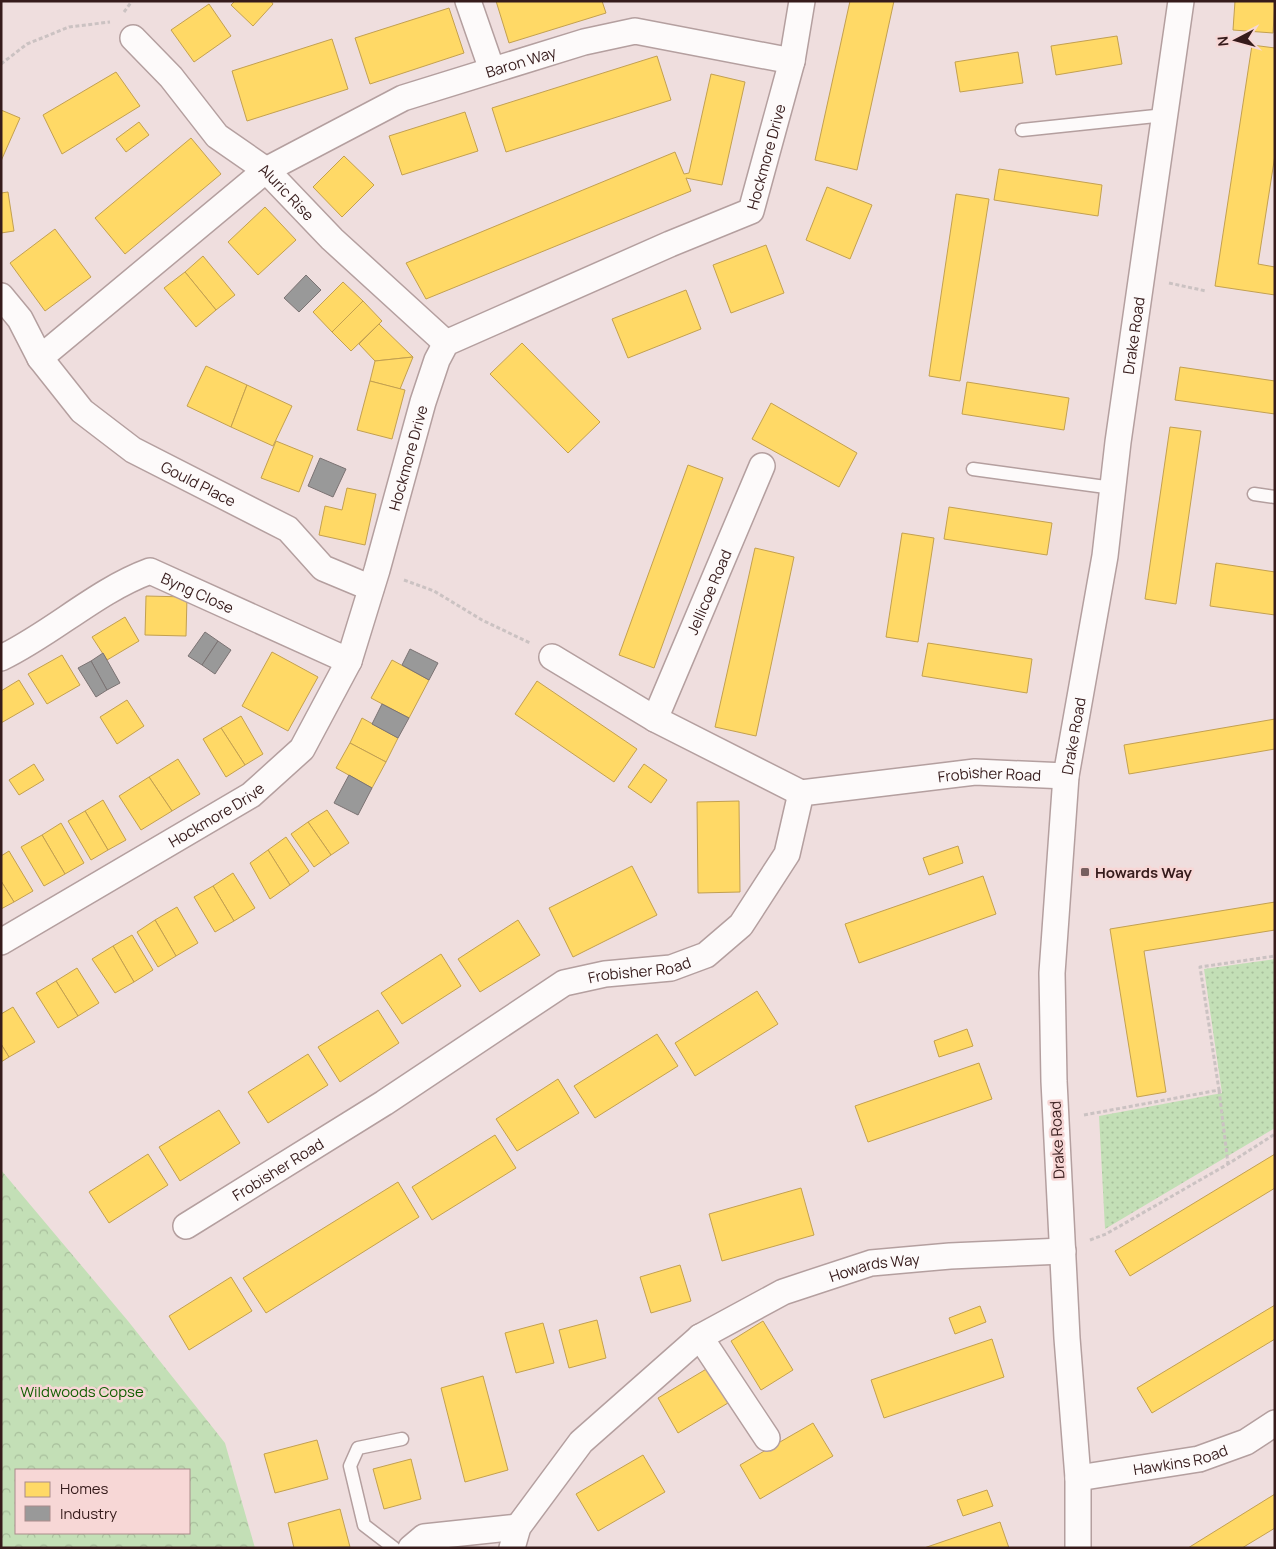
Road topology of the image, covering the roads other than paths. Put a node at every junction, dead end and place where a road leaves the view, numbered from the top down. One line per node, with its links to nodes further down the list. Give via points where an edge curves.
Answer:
1 (468, 1): 6 (street)
2 (802, 1): 5 (street, Hockmore Drive)
3 (1181, 1): 7 (street, Drake Road)
4 (124, 30): 9 (street, Aluric Rise, via 171,77 217,136)
5 (792, 61): 6 (street, Baron Way, via 635,31 584,42); 11 (street, Hockmore Drive, via 751,211)
6 (492, 70): 9 (street, Baron Way, via 403,98)
7 (1165, 115): 8 (lane); 15 (street, Drake Road)
8 (1022, 130)
9 (266, 170): 11 (street, Aluric Rise, via 332,239); 12 (street)
10 (1, 296): 12 (street, Gould Place, via 20,319)
11 (446, 343): 18 (street, Hockmore Drive, via 423,402)
12 (40, 358): 18 (street, Gould Place, via 82,411 133,450 288,529 323,568)
13 (762, 466): 22 (street, Jellicoe Road)
14 (973, 469): 15 (lane)
15 (1113, 488): 23 (street, Drake Road, via 1105,556)
16 (1254, 494): 17 (lane)
17 (1275, 497)
18 (374, 579): 21 (street, Hockmore Drive)
19 (552, 657): 22 (street)
20 (1, 658): 21 (street, Byng Close, via 127,580 150,571)
21 (349, 661): 25 (street, Hockmore Drive, via 302,749 251,794)
22 (655, 719): 24 (street)
23 (1066, 776): 24 (street, Frobisher Road, via 975,772); 27 (street, Drake Road, via 1052,973)
24 (801, 793): 26 (street, Frobisher Road, via 787,854 741,925 706,955 671,968 605,974 564,983 384,1103)
25 (1, 942)
26 (186, 1226)
27 (1063, 1250): 28 (street, Howards Way, via 871,1263 783,1292); 32 (street, Drake Road)
28 (700, 1338): 31 (street); 33 (street, Howards Way, via 581,1442)
29 (1275, 1423): 32 (street, Hawkins Road, via 1246,1442 1199,1459)
30 (402, 1438): 34 (lane, via 358,1448 350,1466 364,1526)
31 (767, 1438)
32 (1078, 1478): 36 (street, Drake Road)
33 (515, 1537): 35 (street, via 424,1537)
34 (394, 1548)
35 (411, 1548)
36 (1078, 1548)

